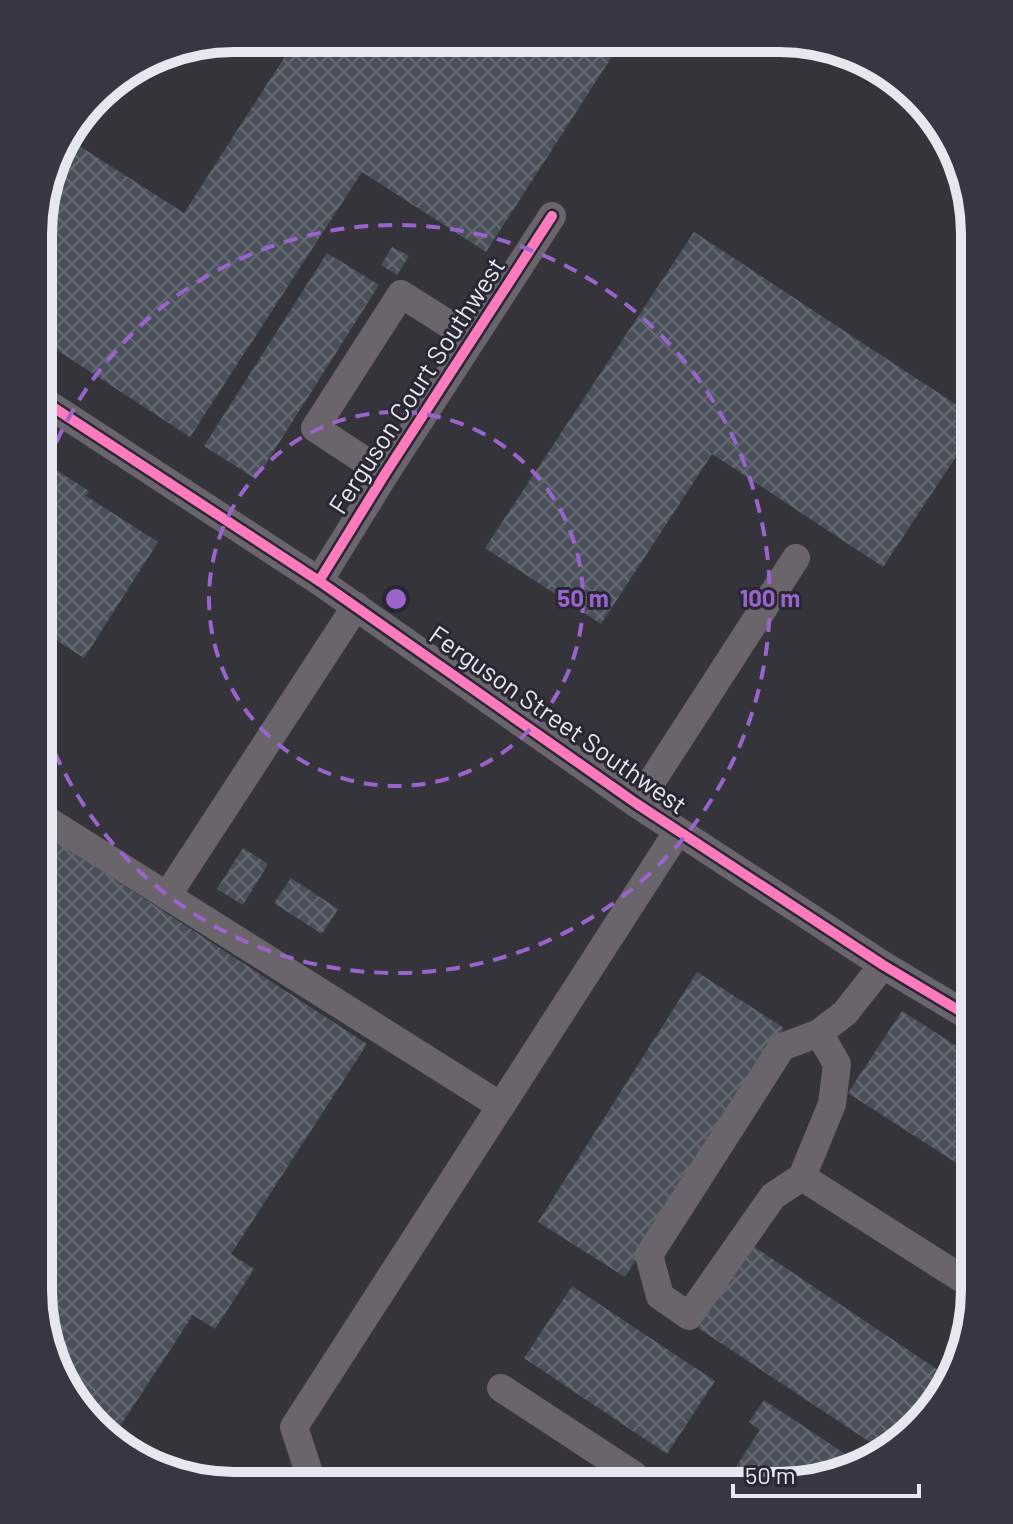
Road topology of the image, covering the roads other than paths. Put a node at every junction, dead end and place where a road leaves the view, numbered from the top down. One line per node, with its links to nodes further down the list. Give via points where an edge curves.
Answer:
1 (552, 216): 2 (street, Ferguson Court Southwest)
2 (472, 339): 4 (street, Ferguson Court Southwest); 4 (street, via 401,294 315,428)
3 (52, 406): 6 (street, Ferguson Street Southwest)
4 (385, 474): 6 (street, Ferguson Court Southwest)
5 (796, 558): 8 (street)
6 (319, 581): 7 (street, Ferguson Street Southwest)
7 (356, 606): 8 (street, Ferguson Street Southwest); 11 (street)
8 (637, 804): 10 (street, Ferguson Street Southwest)
9 (52, 823): 11 (street)
10 (678, 831): 12 (street, Ferguson Street Southwest); 15 (street)
11 (167, 896): 15 (street)
12 (883, 965): 13 (street, Ferguson Street Southwest); 14 (street, via 845,1013)
13 (961, 1012)
14 (819, 1033): 16 (street, via 837,1064 836,1077 832,1104); 16 (street, via 782,1047 649,1255 660,1296 689,1316 773,1196)
15 (501, 1106): 19 (street, via 294,1427)
16 (802, 1177): 17 (street)
17 (961, 1278)
18 (501, 1388): 20 (street)
19 (309, 1472)
20 (629, 1472)

